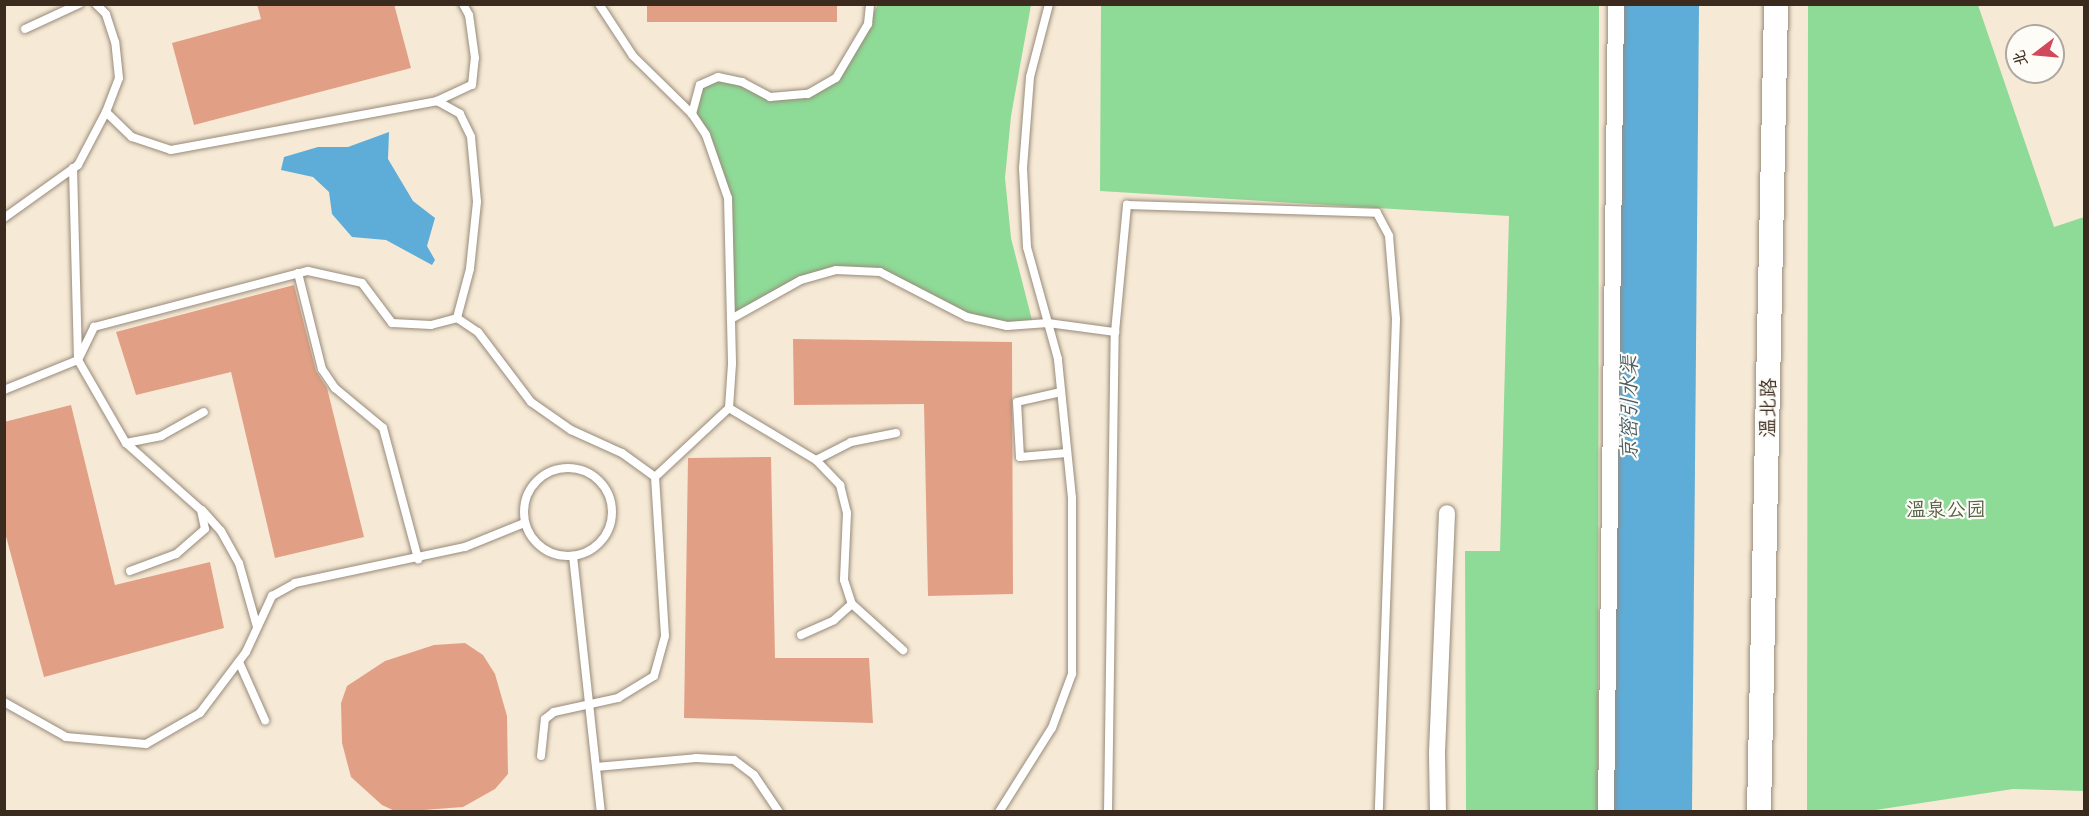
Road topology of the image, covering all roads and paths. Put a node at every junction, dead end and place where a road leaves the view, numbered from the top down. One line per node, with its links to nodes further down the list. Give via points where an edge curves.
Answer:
1 (79, 4): 9 (lane)
2 (96, 4): 11 (lane, via 106,14 116,42 119,78)
3 (463, 4): 10 (lane, via 469,15 475,58 472,85)
4 (599, 4): 12 (lane, via 633,56)
5 (870, 4): 12 (lane, via 868,24 836,78 808,94 770,97 742,82 718,76 700,85)
6 (1049, 4): 18 (lane, via 1030,77 1023,168 1027,246)
7 (1616, 4): 52 (street)
8 (1776, 4): 53 (main road, 温北路)
9 (25, 29)
10 (437, 101): 11 (lane, via 171,150 132,138); 16 (lane, via 460,114 471,137 477,202 471,269)
11 (106, 112): 13 (lane)
12 (692, 114): 17 (lane, via 706,135 728,198)
13 (73, 168): 14 (lane); 20 (lane)
14 (4, 218)
15 (298, 273): 16 (lane, via 308,271 362,283 392,323 431,325); 20 (lane, via 94,327); 34 (lane, via 322,369 335,388 383,428)
16 (457, 318): 29 (lane, via 478,332 531,402 571,430 622,453)
17 (731, 319): 18 (lane, via 801,280 836,270 880,272 967,317 1007,326); 23 (lane)
18 (1048, 323): 19 (lane); 22 (lane)
19 (1115, 332): 49 (lane); 50 (lane, via 1127,205 1377,213 1389,236 1394,262 1396,319)
20 (78, 360): 21 (lane); 26 (lane)
21 (4, 390)
22 (1061, 392): 27 (lane); 27 (lane, via 1017,402 1020,458)
23 (729, 408): 28 (lane); 29 (lane)
24 (204, 412): 26 (lane, via 161,436)
25 (896, 433): 28 (lane, via 851,442)
26 (126, 443): 30 (lane)
27 (1067, 453): 48 (lane, via 1072,498 1072,674 1052,728)
28 (816, 460): 36 (lane, via 840,485 847,513 844,580)
29 (655, 477): 42 (lane, via 665,636 654,676 618,698)
30 (201, 510): 35 (lane, via 205,529 176,554); 37 (lane, via 221,531 239,563)
31 (1447, 513): 51 (street)
32 (524, 523): 33 (lane, via 536,543 547,551); 33 (lane, via 524,503 539,478 567,467 595,477 611,502 608,531 600,543); 34 (lane, via 465,547)
33 (573, 556): 42 (lane)
34 (418, 559): 37 (lane, via 295,583 272,596)
35 (130, 571)
36 (852, 604): 38 (lane, via 834,620); 39 (lane)
37 (257, 627): 40 (lane)
38 (801, 635)
39 (903, 650)
40 (239, 662): 41 (lane, via 200,713 146,744 66,737); 43 (lane)
41 (4, 702)
42 (590, 707): 44 (lane, via 554,712 545,719); 45 (lane)
43 (265, 720)
44 (541, 756)
45 (596, 767): 46 (lane); 47 (lane, via 696,758 734,760 754,775)
46 (601, 812)
47 (779, 812)
48 (999, 812)
49 (1108, 812)
50 (1379, 812)
51 (1438, 812)
52 (1606, 812)
53 (1759, 812)

